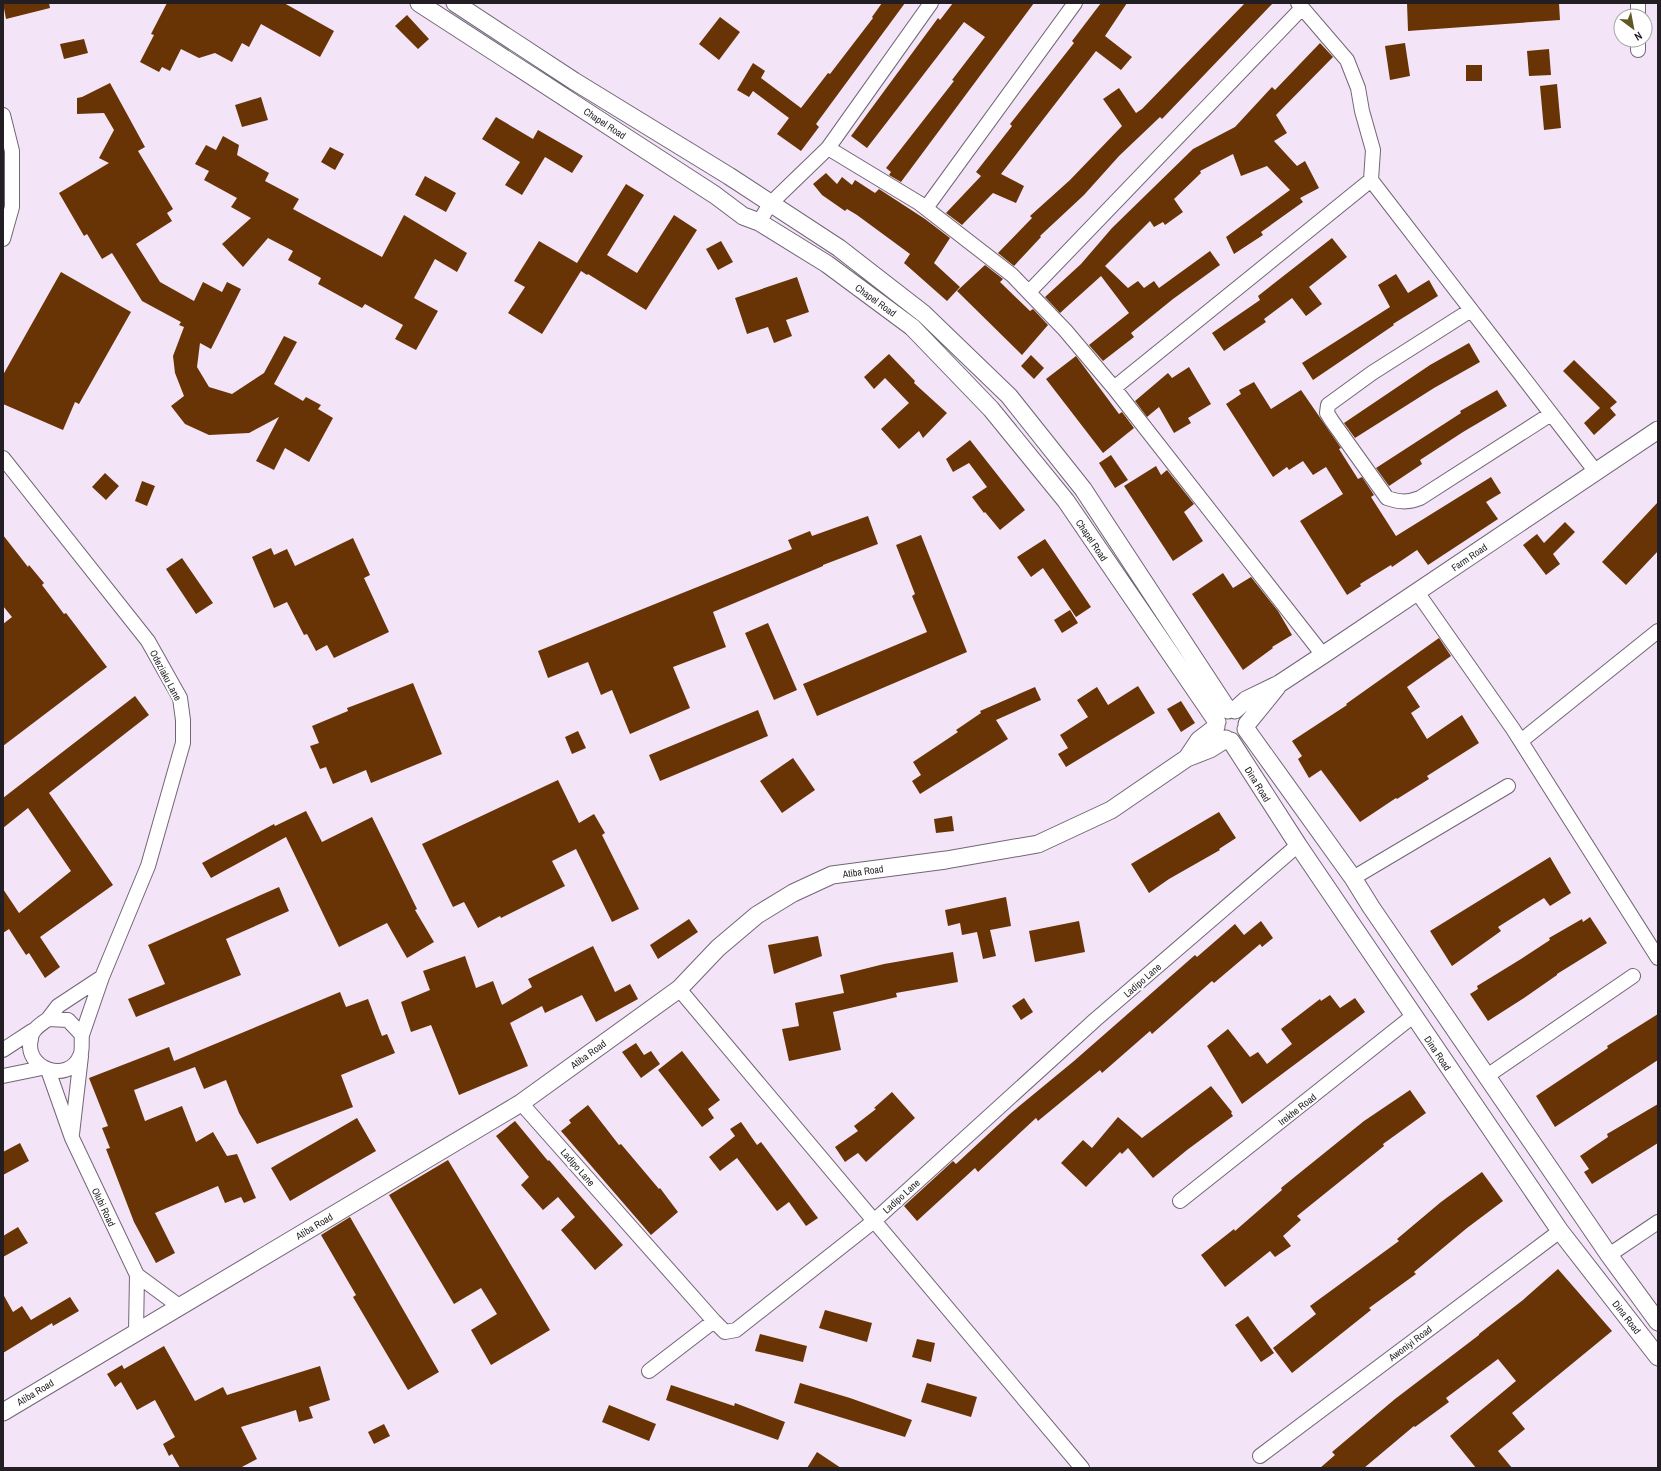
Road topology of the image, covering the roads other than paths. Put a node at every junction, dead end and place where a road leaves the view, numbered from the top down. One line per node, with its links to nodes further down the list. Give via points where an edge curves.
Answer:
1 (419, 3): 11 (street, Chapel Road, via 715,195 743,216)
2 (455, 3): 9 (street, Chapel Road)
3 (931, 3): 7 (street)
4 (1075, 3): 10 (street)
5 (1300, 5): 8 (street, via 1347,60 1358,88 1373,150); 13 (street)
6 (3, 119): 12 (street, via 12,151 12,207)
7 (828, 148): 9 (street); 10 (street)
8 (1370, 180): 14 (street); 15 (street)
9 (770, 204): 11 (street); 24 (street, Chapel Road, via 840,248 924,314 1009,396 1083,489)
10 (926, 208): 13 (street, via 1012,275)
11 (759, 222): 24 (street, Chapel Road, via 827,264 912,327 991,409 1066,501)
12 (3, 239)
13 (1029, 292): 15 (street)
14 (1471, 310): 16 (street); 16 (street, via 1372,373 1328,405 1327,413 1386,498 1409,502 1420,498)
15 (1114, 388): 22 (street)
16 (1551, 414): 19 (street)
17 (1658, 430): 19 (street, Farm Road)
18 (3, 458): 32 (street, Odeziaku Lane, via 148,641 180,698 183,720 181,750 148,866)
19 (1596, 472): 20 (street, Farm Road)
20 (1418, 592): 22 (street, Farm Road); 26 (street)
21 (1658, 631): 26 (street)
22 (1323, 655): 23 (street, Farm Road)
23 (1279, 684): 24 (street, Farm Road, via 1246,700); 25 (street, Farm Road)
24 (1225, 725): 25 (street, via 1243,715); 25 (street, Farm Road, via 1241,738); 28 (street, Dina Road); 33 (street, Atiba Road, via 1210,749 1187,758 1111,810 1038,844 946,860 832,875 793,892 756,915 718,948)
25 (1246, 726): 29 (street)
26 (1521, 741): 30 (street)
27 (1508, 786): 29 (street)
28 (1298, 845): 34 (street, Dina Road); 46 (street, Ladipo Lane, via 1095,1020)
29 (1353, 878): 42 (street)
30 (1658, 958)
31 (1633, 976): 42 (street)
32 (102, 977): 35 (street, via 58,1006); 37 (street, Odeziaku Lane)
33 (679, 988): 43 (street, Atiba Road); 46 (street)
34 (1413, 1016): 45 (street, Irekhe Road); 48 (street, Dina Road)
35 (48, 1019): 36 (street); 37 (street, via 68,1020)
36 (32, 1032): 38 (street); 40 (street, via 29,1045 33,1058)
37 (82, 1035): 39 (street)
38 (3, 1050)
39 (81, 1056): 40 (street, via 73,1066 61,1071); 44 (street)
40 (45, 1069): 41 (street); 44 (street, Olubi Road)
41 (3, 1076)
42 (1487, 1076): 49 (street)
43 (520, 1103): 51 (street, Atiba Road); 52 (street, Ladipo Lane)
44 (72, 1138): 50 (street, Olubi Road)
45 (1180, 1201)
46 (874, 1221): 52 (street, Ladipo Lane, via 736,1330 725,1332); 59 (street)
47 (1658, 1222): 49 (street)
48 (1560, 1231): 55 (street, Dina Road); 58 (street, Awoniyi Road)
49 (1609, 1255): 53 (street)
50 (137, 1275): 51 (street, Olubi Road); 54 (street, Olubi Road)
51 (179, 1306): 54 (street, Atiba Road)
52 (714, 1321): 56 (street)
53 (1658, 1322)
54 (136, 1332): 57 (street, Atiba Road)
55 (1658, 1357)
56 (649, 1371)
57 (3, 1412)
58 (1260, 1456)
59 (1082, 1468)

